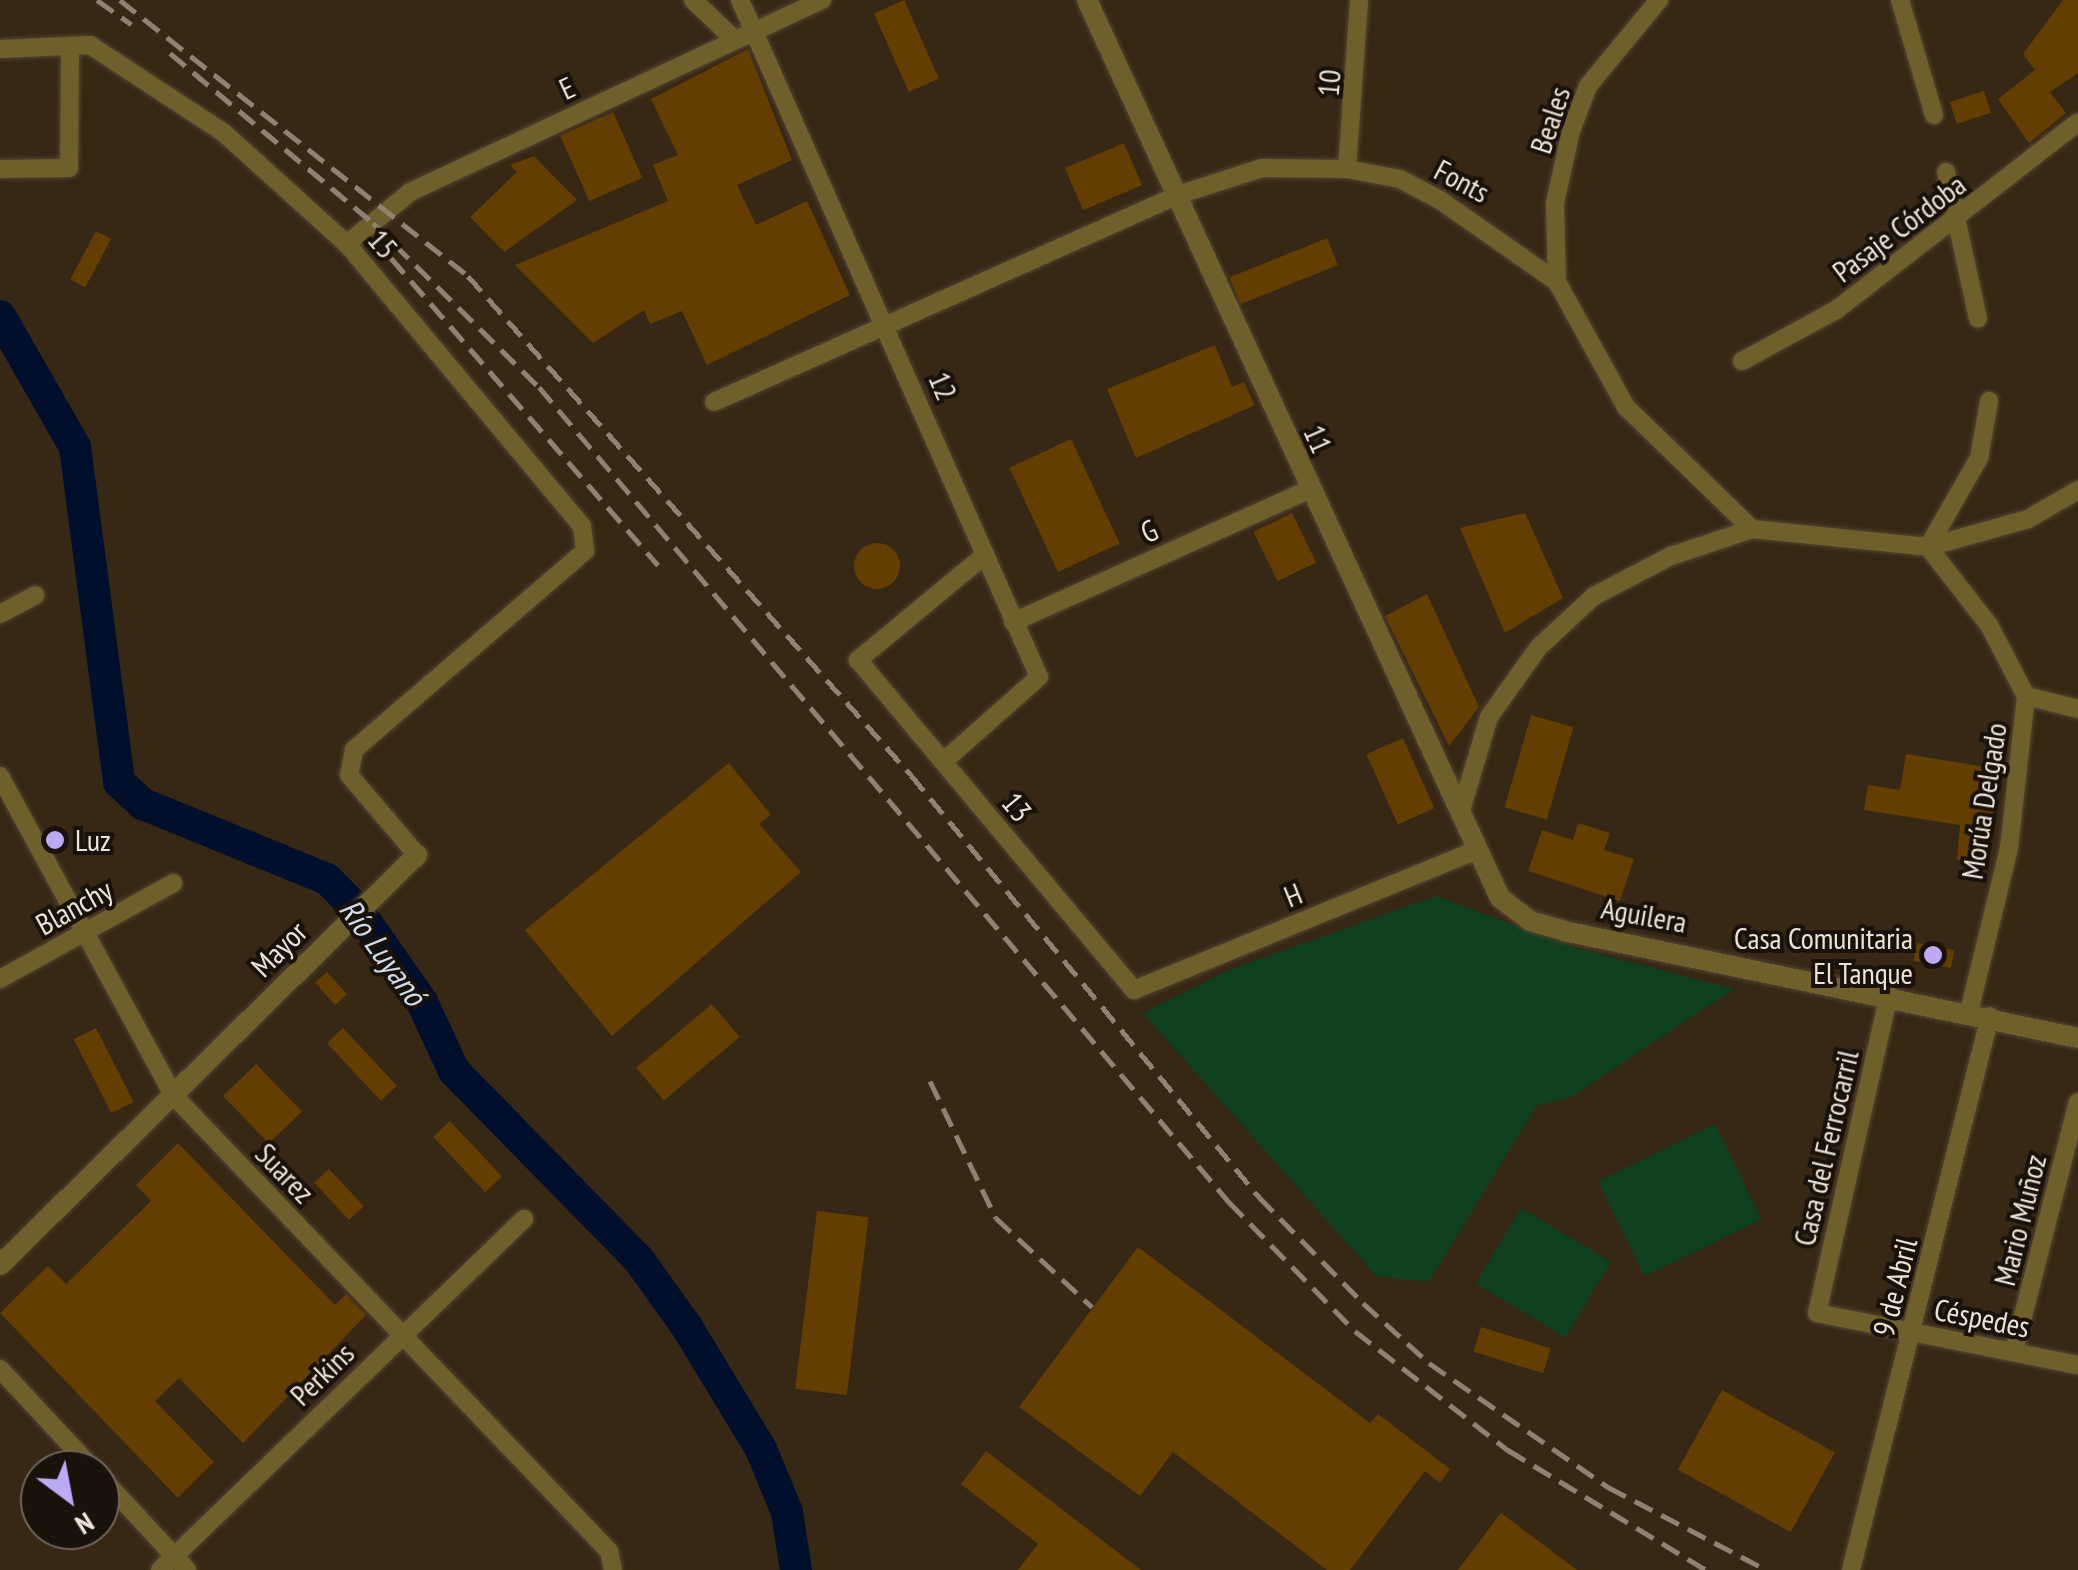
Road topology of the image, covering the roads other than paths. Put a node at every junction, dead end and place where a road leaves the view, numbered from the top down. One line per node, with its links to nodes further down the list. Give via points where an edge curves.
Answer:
1 (693, 0): 9 (street)
2 (740, 0): 8 (street, 12)
3 (822, 0): 8 (street, E)
4 (1086, 0): 17 (street, 11)
5 (1359, 0): 15 (street, 10)
6 (1658, 0): 20 (street, Beales, via 1588,86 1571,131 1555,203)
7 (1900, 0): 12 (street)
8 (754, 30): 9 (street, E); 22 (street, 12)
9 (735, 40): 19 (street, E, via 410,192)
10 (70, 46): 11 (street); 14 (street, via 69,168); 19 (street, 15, via 90,45 224,133)
11 (0, 49)
12 (1934, 115)
13 (2078, 122): 18 (street, Pasaje Córdoba)
14 (0, 170)
15 (1347, 170): 17 (street, Fonts, via 1262,168); 20 (street, Fonts, via 1400,179 1440,200)
16 (1946, 172): 18 (street)
17 (1178, 194): 22 (street, Fonts); 26 (street, 11)
18 (1958, 220): 21 (street); 23 (street, Pasaje Córdoba, via 1836,310)
19 (347, 244): 30 (street, 15, via 582,526)
20 (1557, 282): 28 (street, Fonts, via 1626,407)
21 (1978, 319)
22 (887, 325): 25 (street, Fonts); 31 (street, 12)
23 (1742, 361)
24 (1989, 401): 29 (street, via 1979,458)
25 (714, 402)
26 (1308, 490): 34 (street, G); 39 (street, 11)
27 (2078, 490): 29 (street, via 2028,519)
28 (1752, 529): 29 (street); 39 (street, via 1671,556 1594,596 1538,648 1490,717)
29 (1928, 547): 35 (street, Morúa Delgado, via 1989,626)
30 (585, 551): 41 (street, Mayor, via 354,750 349,775)
31 (984, 554): 34 (street, 12); 37 (street, 13, via 858,660)
32 (35, 596): 33 (street)
33 (0, 614)
34 (1013, 622): 37 (street, 12, via 1040,677)
35 (2026, 696): 36 (street); 48 (street, Morúa Delgado)
36 (2078, 709)
37 (943, 762): 46 (street, 13)
38 (0, 776): 44 (street, Suarez)
39 (1460, 814): 40 (street, 11)
40 (1474, 851): 43 (street, 11); 46 (street, H)
41 (417, 855): 50 (street, Mayor)
42 (173, 883): 44 (street, Blanchy)
43 (1500, 898): 47 (street, Aguilera, via 1530,921 1564,931)
44 (83, 934): 45 (street, Blanchy); 50 (street, Suarez)
45 (0, 979)
46 (1134, 990)
47 (1889, 994): 48 (street, Aguilera); 54 (street, Casa del Ferrocarril)
48 (1980, 1014): 49 (street, Aguilera); 55 (street, 9 de Abril)
49 (2078, 1038)
50 (174, 1096): 53 (street, Mayor); 56 (street, Suarez)
51 (2078, 1102): 57 (street, Mario Muñoz)
52 (524, 1219): 56 (street, Perkins)
53 (0, 1265)
54 (1818, 1313): 55 (street, Céspedes)
55 (1912, 1333): 57 (street, Céspedes); 65 (street, 9 de Abril)
56 (402, 1335): 62 (street, Perkins); 64 (street, Suarez, via 609,1551)
57 (2014, 1351): 58 (street, Céspedes)
58 (2078, 1365)
59 (0, 1368): 60 (street)
60 (76, 1450)
61 (120, 1498): 62 (street)
62 (180, 1563): 63 (street, Perkins)
63 (160, 1570)
64 (613, 1570)
65 (1851, 1570)

